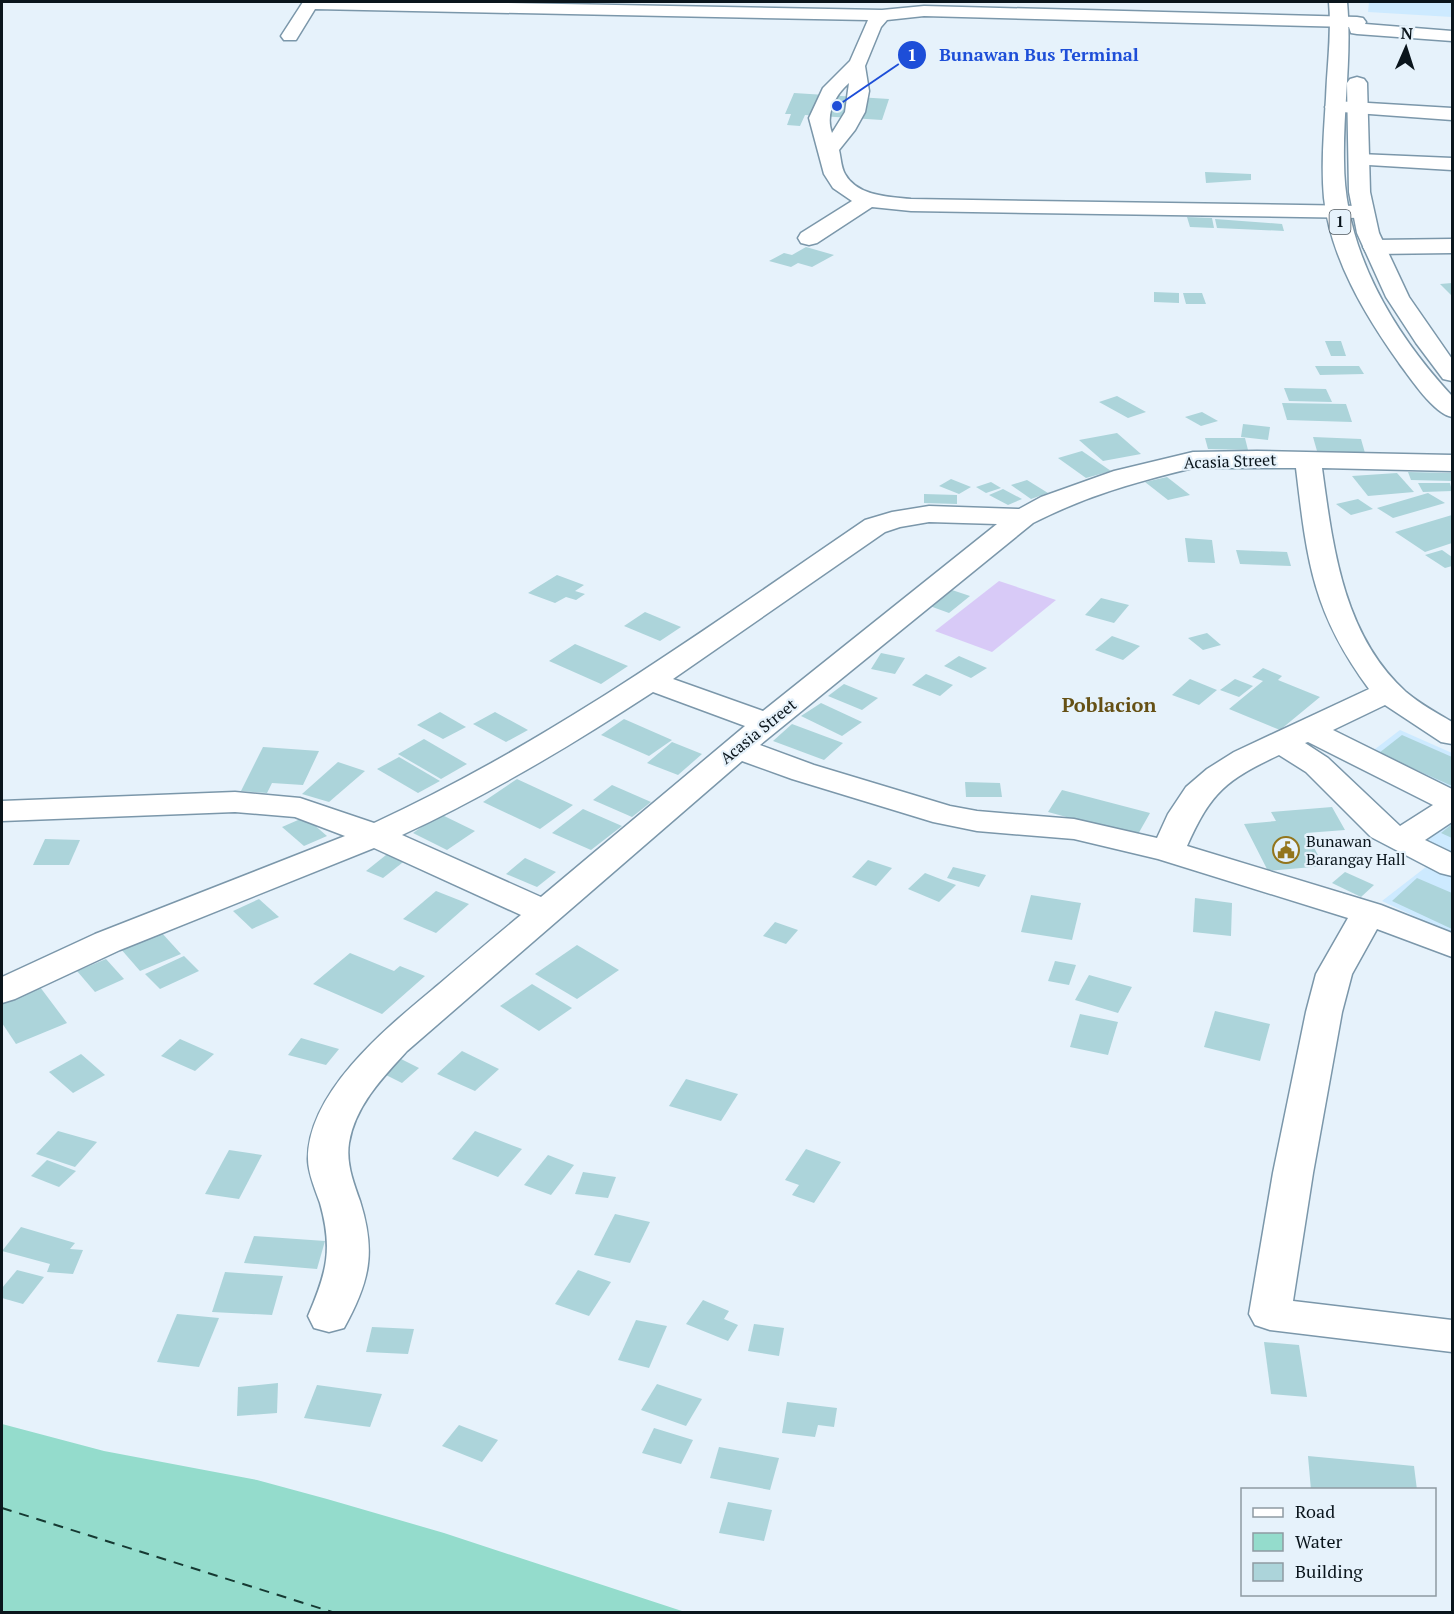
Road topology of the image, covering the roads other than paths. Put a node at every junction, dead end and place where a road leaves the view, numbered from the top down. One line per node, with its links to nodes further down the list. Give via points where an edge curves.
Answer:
1 (882, 15): 2 (main road, via 924,11); 3 (main road, via 310,4); 5 (main road, via 872,26)
2 (1350, 15): 4 (main road); 6 (main road, 1); 7 (main road, 1)
3 (290, 36)
4 (1452, 36)
5 (856, 66): 9 (main road, via 860,97 848,126); 9 (main road, via 832,87 819,116 821,135)
6 (1335, 106): 7 (main road); 13 (main road, 1, via 1334,188)
7 (1357, 108): 8 (main road); 10 (main road, 1)
8 (1452, 114)
9 (829, 149): 12 (main road, via 829,160 841,184)
10 (1359, 160): 11 (main road); 14 (main road, 1)
11 (1452, 164)
12 (868, 200): 13 (main road, via 911,206); 15 (main road)
13 (1338, 212): 14 (main road); 19 (main road, 1, via 1347,246 1370,297 1401,349)
14 (1362, 212): 17 (main road, 1)
15 (809, 238)
16 (1452, 246): 17 (main road)
17 (1374, 247): 18 (main road, 1, via 1398,296)
18 (1452, 374)
19 (1452, 410)
20 (1308, 460): 21 (main road, Acasia Street); 22 (main road, Acasia Street, via 1222,459 1166,465 1092,487); 24 (main road, via 1323,573 1331,601 1345,631)
21 (1452, 463)
22 (1023, 517): 23 (main road, via 915,515 888,520); 25 (main road, Acasia Street)
23 (648, 680): 25 (main road); 32 (main road, via 471,789)
24 (1388, 692): 26 (main road); 27 (main road)
25 (766, 723): 28 (main road, Acasia Street)
26 (1452, 735)
27 (1294, 736): 29 (main road); 33 (main road, via 1365,815); 34 (main road, via 1245,759 1198,794)
28 (737, 748): 34 (main road, via 908,805 977,821 1074,829); 36 (main road, Acasia Street)
29 (1452, 801)
30 (1452, 807): 33 (main road)
31 (2, 811): 32 (main road, via 268,804 300,808)
32 (375, 835): 36 (main road); 39 (main road, via 138,929)
33 (1401, 842): 35 (main road)
34 (1168, 851): 37 (main road)
35 (1452, 866)
36 (544, 912): 40 (main road, Acasia Street, via 394,1042 368,1071 339,1114 328,1160 348,1225 351,1249 347,1274)
37 (1369, 913): 38 (main road); 41 (main road, via 1334,974 1324,1012 1270,1314)
38 (1452, 946)
39 (2, 991)
40 (329, 1316)
41 (1452, 1336)

